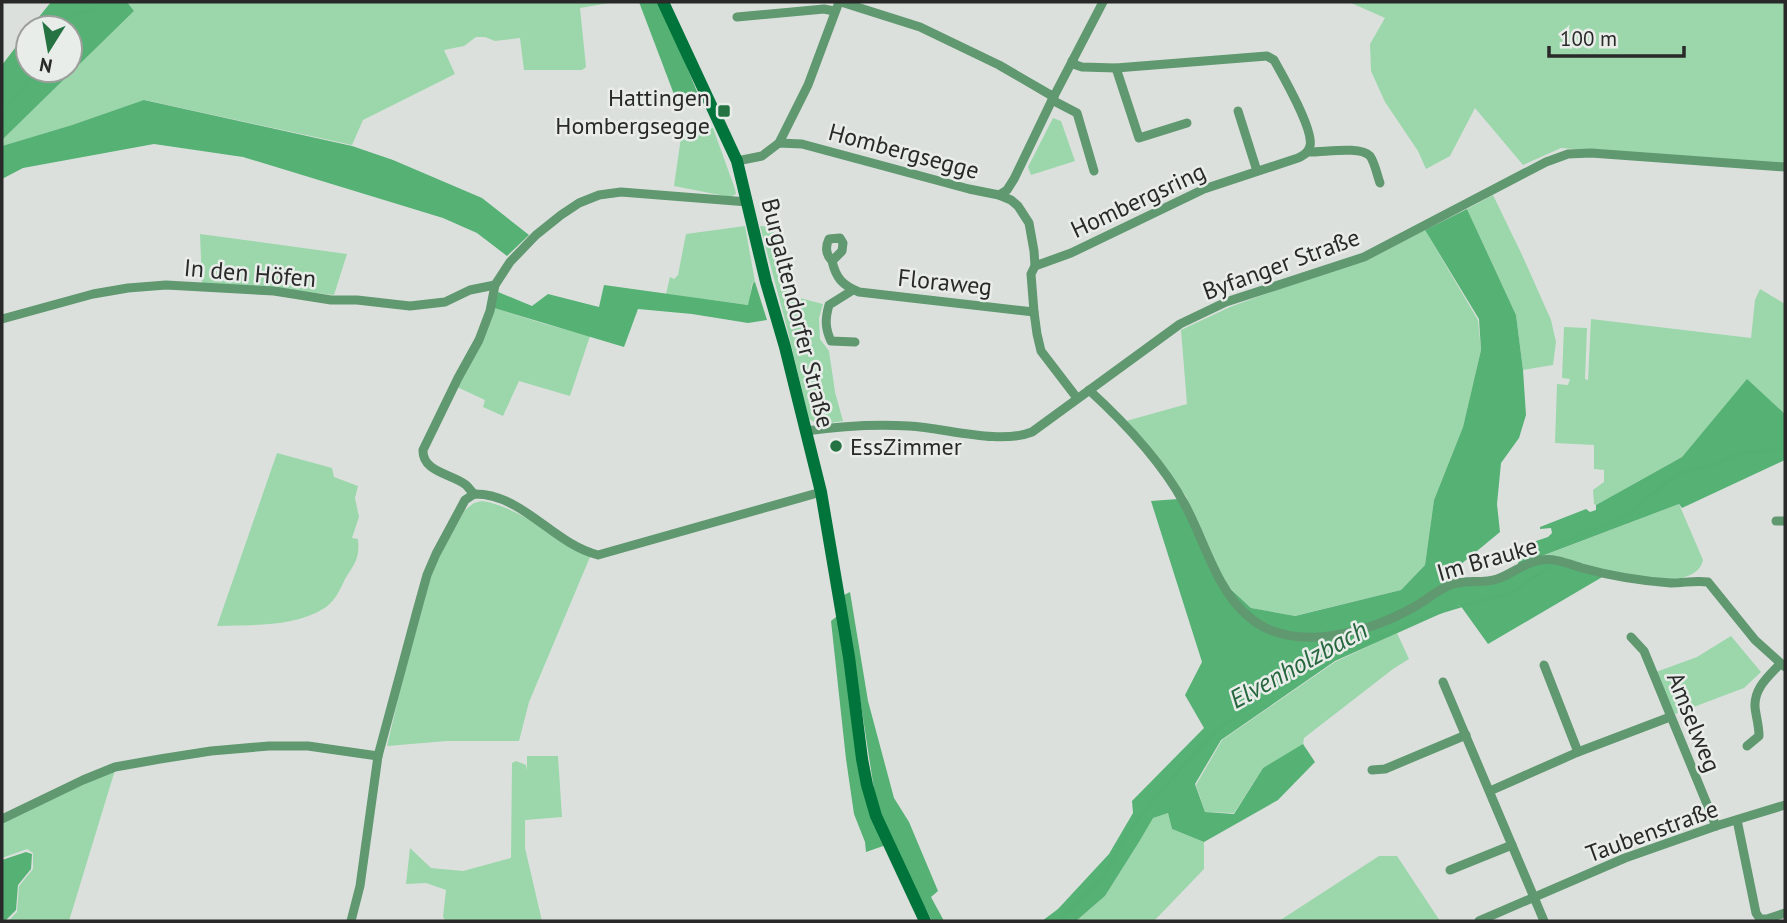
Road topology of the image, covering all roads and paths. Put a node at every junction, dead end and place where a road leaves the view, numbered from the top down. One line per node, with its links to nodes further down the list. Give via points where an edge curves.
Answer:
1 (663, 2): 12 (main road, Burgaltendorfer Straße)
2 (1103, 2): 5 (street, Hombergsegge)
3 (838, 5): 4 (street); 7 (street, via 932,32 999,65); 10 (street, via 808,85)
4 (737, 17)
5 (1072, 61): 6 (street, via 1082,67); 7 (street, Hombergsegge)
6 (1116, 68): 9 (street, Hombergsring, via 1139,138); 11 (street, via 1270,57 1307,128)
7 (1053, 99): 14 (street, via 1077,113); 17 (street, Hombergsegge, via 1014,179)
8 (1238, 111): 15 (street)
9 (1187, 122)
10 (779, 143): 12 (street, via 762,156); 17 (street, Hombergsegge, via 802,144)
11 (1307, 152): 15 (street, Hombergsring); 16 (street, Hombergsring, via 1366,153)
12 (737, 161): 18 (main road, Burgaltendorfer Straße)
13 (1785, 167): 26 (street, Byfanger Straße, via 1568,154 1364,257 1226,302 1180,324)
14 (1094, 171)
15 (1257, 171): 20 (street, Hombergsring, via 1204,189)
16 (1380, 183)
17 (999, 195): 20 (street, via 1010,200 1029,223)
18 (748, 202): 21 (street, via 621,192 599,195 570,209 536,235); 28 (main road, Burgaltendorfer Straße)
19 (832, 261): 22 (street, via 835,273)
20 (1035, 266): 23 (street, via 1031,274)
21 (495, 285): 24 (street, In den Höfen, via 445,302 410,306 166,285 93,294); 30 (street, via 479,340 423,450 426,463 465,484)
22 (853, 290): 23 (street, Floraweg); 25 (street, via 829,305 825,318 831,341)
23 (1034, 312): 27 (street, via 1041,351)
24 (2, 318)
25 (855, 342)
26 (1088, 390): 27 (street, Byfanger Straße); 33 (street, Im Brauke, via 1124,424 1169,479 1230,596 1263,628 1293,635 1333,636 1369,627 1451,584 1492,580 1531,562 1553,560 1651,581 1708,582 1755,640)
27 (1077, 398): 28 (street, Byfanger Straße, via 1020,437 872,425)
28 (806, 431): 29 (main road, Burgaltendorfer Straße)
29 (821, 492): 30 (street, via 598,555 514,506 493,496); 51 (main road, Burgaltendorfer Straße, via 862,759 876,816)
30 (474, 494): 39 (street, via 461,507 428,575)
31 (1631, 637): 35 (street, Amselweg, via 1644,651)
32 (1544, 665): 38 (street)
33 (1783, 666): 37 (street, Im Brauke, via 1759,687 1755,709 1759,736)
34 (1444, 682): 36 (street)
35 (1670, 717): 38 (street); 45 (street, Amselweg)
36 (1466, 735): 40 (street); 41 (street)
37 (1747, 746)
38 (1578, 752): 41 (street)
39 (378, 756): 43 (street, via 308,746 269,746 160,759 115,767); 50 (street)
40 (1373, 770)
41 (1490, 792): 46 (street)
42 (1785, 805): 44 (street, Taubenstraße)
43 (2, 819)
44 (1737, 820): 45 (street, Taubenstraße); 49 (street, via 1756,913 1760,919)
45 (1716, 826): 48 (street, Taubenstraße, via 1625,858)
46 (1512, 845): 47 (street); 48 (street)
47 (1450, 870)
48 (1534, 898): 52 (street, Taubenstraße); 53 (street)
49 (1785, 914)
50 (351, 921)
51 (925, 921)
52 (1479, 921)
53 (1544, 921)

